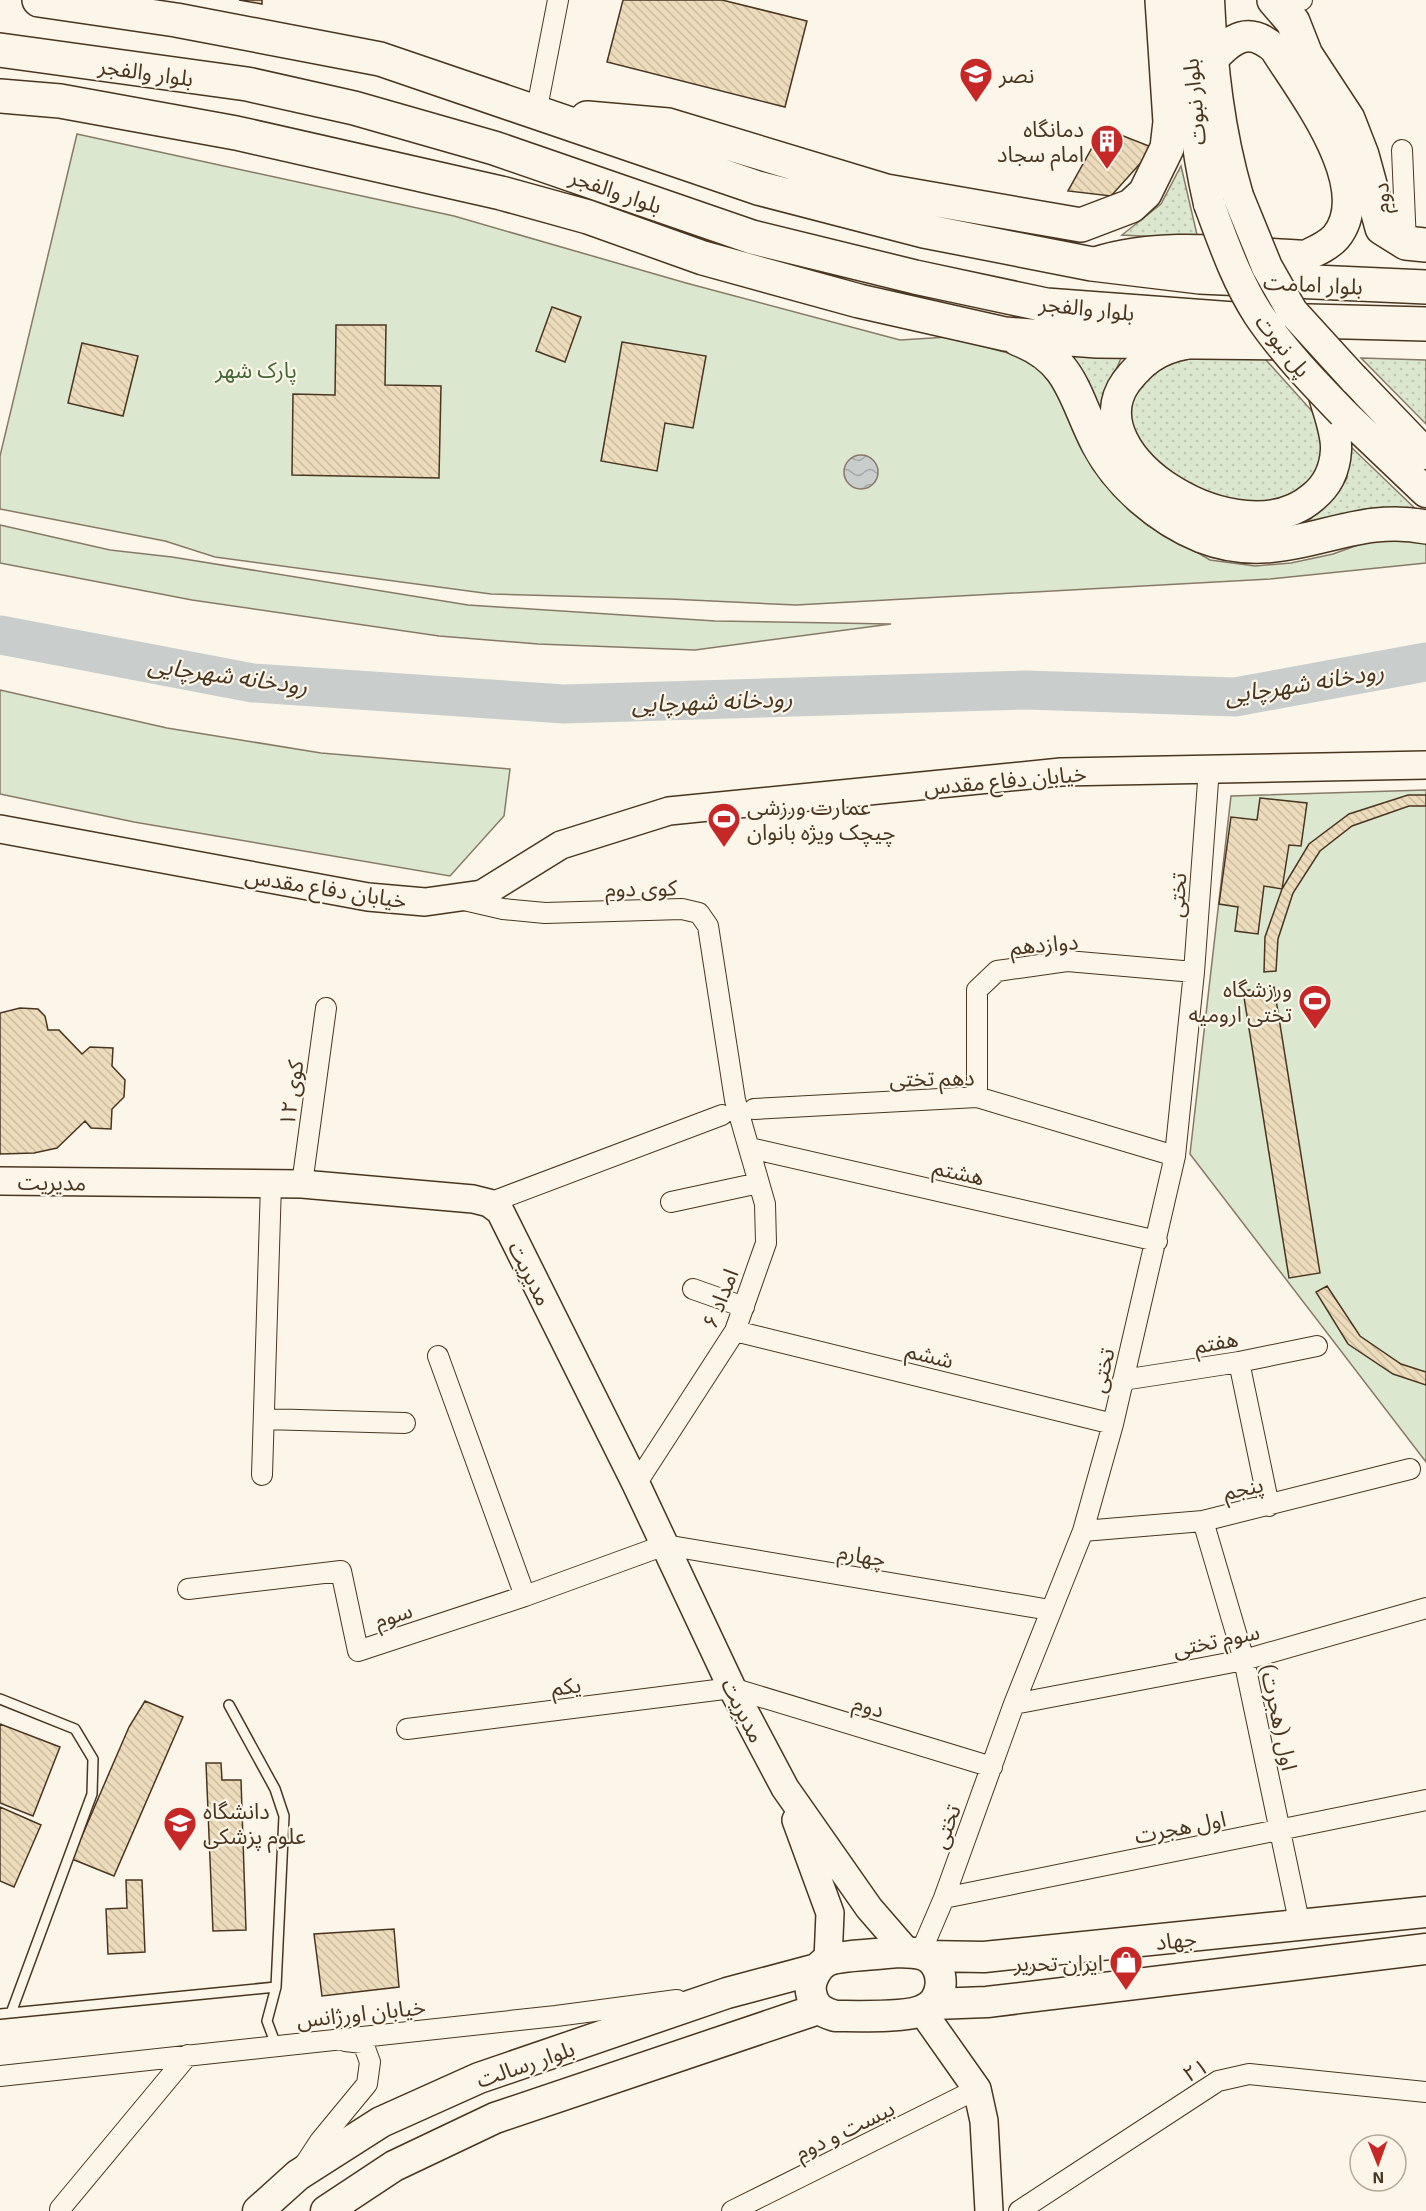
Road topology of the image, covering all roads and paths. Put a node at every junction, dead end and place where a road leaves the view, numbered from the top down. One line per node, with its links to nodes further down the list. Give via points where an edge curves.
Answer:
1 (39, 0): 10 (highway, بلوار والفجر, via 176,20 380,59)
2 (558, 0): 10 (street)
3 (1162, 0): 10 (highway, via 1170,122 1167,148 1146,193 1131,206 1081,225 886,190 668,124)
4 (1184, 0): 13 (main road, بلوار نبوت, via 1191,103)
5 (1209, 0): 8 (main road, بلوار نبوت)
6 (1285, 1): 14 (highway, via 1315,71 1348,119 1382,228)
7 (0, 50): 18 (highway, بلوار والفجر, via 247,84 354,108 494,148 752,237 926,280 1046,305)
8 (1212, 60): 12 (main road, بلوار نبوت, via 1224,148); 15 (main road, via 1227,44 1245,35 1262,37 1275,49 1332,140 1346,194 1346,212 1336,236 1323,248 1305,256 1161,250 1123,254)
9 (0, 96): 20 (highway, via 60,101 236,133 501,193 588,217 703,258)
10 (536, 113): 15 (highway, بلوار والفجر, via 758,188 924,231)
11 (1402, 150): 14 (street, دوم)
12 (1238, 196): 24 (main road, پل نبوت, bridge, via 1267,267 1292,311)
13 (1209, 204): 23 (main road, پل نبوت, bridge, via 1238,277 1258,313)
14 (1416, 244)
15 (1092, 264): 16 (highway, بلوار والفجر)
16 (1200, 277): 17 (highway, بلوار امامت)
17 (1426, 287)
18 (1234, 319): 19 (highway, بلوار امامت)
19 (1426, 324)
20 (1005, 334): 21 (highway, via 1097,341); 26 (highway, via 1031,344 1057,363 1079,397 1098,443 1118,475 1163,513 1201,535 1234,546 1263,547 1290,545 1372,524 1402,521)
21 (1196, 342): 22 (highway); 23 (main road, via 1156,352 1136,368 1121,389 1116,416 1122,441 1136,460 1167,487 1198,506 1219,513 1264,516 1303,507 1328,482 1335,464)
22 (1426, 344)
23 (1333, 402): 25 (main road, پل نبوت)
24 (1426, 454)
25 (1426, 492)
26 (1426, 526)
27 (1426, 765): 28 (street, خیابان دفاع مقدس)
28 (1209, 768): 30 (street, خیابان دفاع مقدس, via 1061,772 669,811 561,845 482,894); 31 (street, تختی)
29 (0, 830): 30 (street, خیابان دفاع مقدس, via 368,897 425,902)
30 (455, 898): 34 (street, کوی دوم, via 545,913 682,909 699,913 708,926)
31 (1194, 972): 33 (street, دوازدهم, via 1067,961 997,971 977,990); 36 (street, تختی)
32 (326, 1008): 40 (street, کوی ۱۲)
33 (977, 1097): 34 (street, دهم تختی); 36 (street, دهم تختی)
34 (738, 1111): 35 (street, امداد ۶); 42 (street, دهم تختی)
35 (750, 1148): 38 (street, امداد ۶); 43 (street, هشتم)
36 (1175, 1156): 43 (street, تختی)
37 (0, 1180): 39 (street, مدیریت)
38 (759, 1183): 41 (street); 45 (street, امداد ۶, via 765,1204 766,1244)
39 (271, 1184): 40 (street, مدیریت); 51 (street)
40 (302, 1184): 42 (street, مدیریت)
41 (671, 1202)
42 (489, 1203): 56 (street, مدیریت, via 500,1210)
43 (1157, 1241): 50 (street, تختی)
44 (693, 1289): 45 (street)
45 (744, 1307): 46 (street, امداد ۶)
46 (735, 1331): 53 (street, ششم); 56 (street, امداد ۶)
47 (1317, 1346): 49 (street, هفتم)
48 (438, 1356): 62 (street)
49 (1239, 1362): 50 (street, هفتم); 57 (street)
50 (1123, 1380): 53 (street, تختی)
51 (264, 1419): 52 (street); 55 (street)
52 (405, 1424)
53 (1113, 1424): 59 (street, تختی)
54 (1410, 1469): 57 (street, پنجم)
55 (262, 1475)
56 (636, 1484): 60 (street, مدیریت)
57 (1269, 1506): 58 (street, پنجم)
58 (1203, 1521): 59 (street, پنجم); 65 (street, اول (هجرت))
59 (1083, 1531): 64 (street, تختی)
60 (665, 1545): 62 (street, سوم); 64 (street, چهارم); 66 (street, مدیریت)
61 (188, 1589): 62 (street, سوم, via 341,1571 358,1651)
62 (525, 1596)
63 (1426, 1608): 65 (street, سوم تختی)
64 (1050, 1610): 68 (street, تختی)
65 (1244, 1660): 68 (street, سوم تختی); 74 (street, اول (هجرت))
66 (732, 1688): 70 (street, یکم); 71 (street, دوم); 72 (street, مدیریت)
67 (0, 1699): 87 (lane, via 75,1729 93,1759 92,1794)
68 (1014, 1704): 71 (street, تختی)
69 (229, 1706): 82 (lane, via 275,1789 284,1816)
70 (407, 1729)
71 (992, 1767): 75 (street, تختی)
72 (785, 1788): 79 (street, مدیریت, via 869,1908); 81 (street, مدیریت, via 830,1913)
73 (1426, 1800): 74 (street, اول هجرت)
74 (1280, 1830): 75 (street, اول هجرت); 77 (street, اول (هجرت))
75 (944, 1898): 79 (street, تختی)
76 (1426, 1912): 77 (main road, جهاد)
77 (1300, 1926): 80 (main road, جهاد)
78 (1426, 1949): 84 (main road, جهاد)
79 (918, 1954): 80 (main road, جهاد); 81 (main road, جهاد); 85 (main road, via 937,1968 940,1976 939,1997)
80 (984, 1957): 84 (main road, via 973,1971 972,1984 974,1992)
81 (822, 1965): 83 (main road, بلوار رسالت); 86 (main road, via 810,1986)
82 (276, 1988): 87 (lane); 90 (lane, via 267,2021)
83 (727, 1993): 89 (street, خیابان اورژانس, via 556,2016); 95 (main road, بلوار رسالت, via 479,2078 381,2122)
84 (987, 2002): 85 (main road, جهاد)
85 (928, 2008): 86 (main road, جهاد, via 835,2016); 93 (street)
86 (818, 2009): 98 (main road, بلوار رسالت, via 495,2118 394,2166)
87 (11, 2013): 88 (lane)
88 (0, 2014)
89 (333, 2039): 90 (street, خیابان اورژانس); 95 (street, via 363,2043 370,2062 367,2084 320,2140)
90 (276, 2044): 91 (street, خیابان اورژانس)
91 (188, 2055): 92 (street, خیابان اورژانس); 96 (street)
92 (0, 2076)
93 (976, 2089): 99 (street, بیست و دوم); 100 (street, via 984,2121)
94 (1426, 2092): 101 (street, ۲۱, via 1250,2074 1218,2081)
95 (298, 2175): 97 (main road, بلوار رسالت)
96 (60, 2209)
97 (258, 2211)
98 (326, 2211)
99 (732, 2211)
100 (989, 2211)
101 (1019, 2211)

